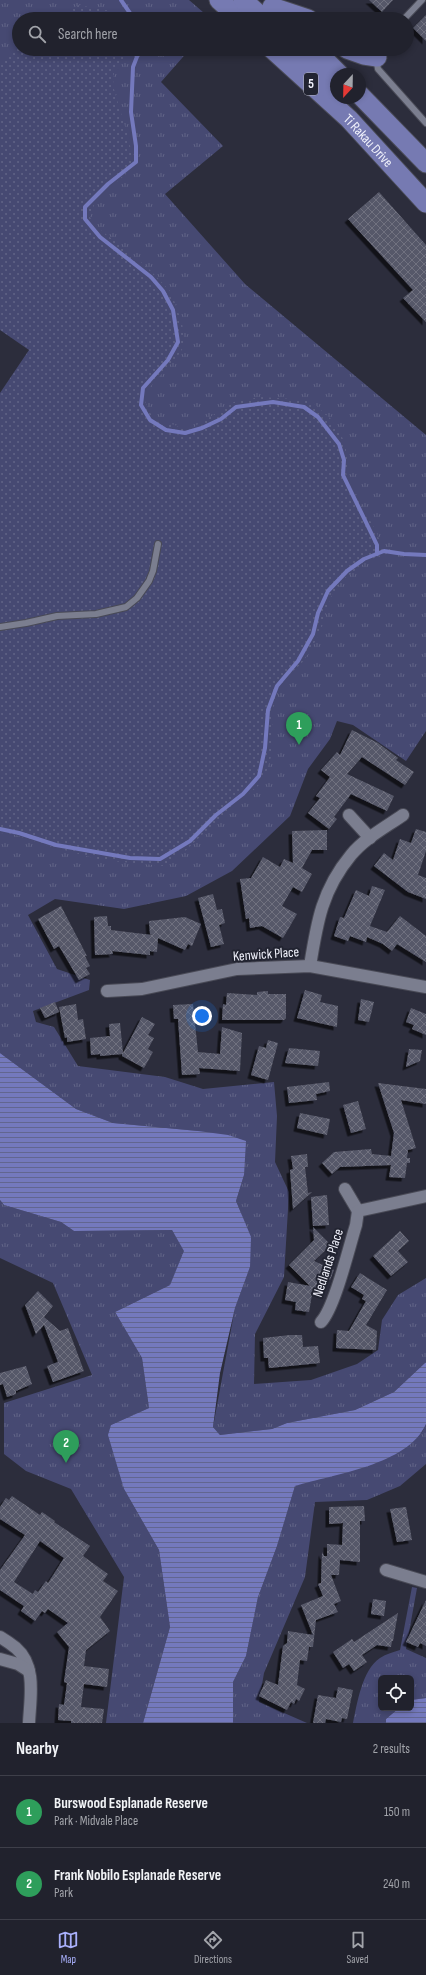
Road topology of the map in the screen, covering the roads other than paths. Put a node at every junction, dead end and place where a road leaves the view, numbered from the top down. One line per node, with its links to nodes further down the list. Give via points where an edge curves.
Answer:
1 (219, 0): 5 (main road)
2 (244, 0): 4 (main road)
3 (422, 0): 6 (lane)
4 (271, 11)
5 (232, 12)
6 (411, 12)
7 (280, 56): 13 (main road, Ti Rakau Drive / 5)
8 (301, 56): 13 (main road, via 326,83)
9 (321, 56): 11 (main road, 5)
10 (378, 56): 14 (lane, via 378,69)
11 (333, 68)
12 (366, 101): 15 (main road, Ti Rakau Drive)
13 (349, 119): 16 (main road, Ti Rakau Drive / 5)
14 (426, 123)
15 (426, 163)
16 (426, 203)
17 (158, 544): 18 (lane, via 149,581 126,608 96,614 57,616)
18 (0, 627)
19 (349, 815): 21 (street)
20 (403, 815): 21 (street)
21 (370, 838): 22 (street, via 352,854 324,899)
22 (310, 966): 23 (street, Kenwick Place); 24 (street, Kenwick Place, via 236,969 142,989)
23 (426, 987)
24 (107, 991)
25 (345, 1189): 27 (street)
26 (426, 1196): 27 (street)
27 (358, 1211): 28 (street, Nedlands Place, via 331,1304)
28 (321, 1322)
29 (386, 1570): 30 (street)
30 (426, 1582)
31 (0, 1637): 33 (street, via 16,1648)
32 (0, 1659): 33 (street)
33 (29, 1670): 34 (street)
34 (29, 1723)

